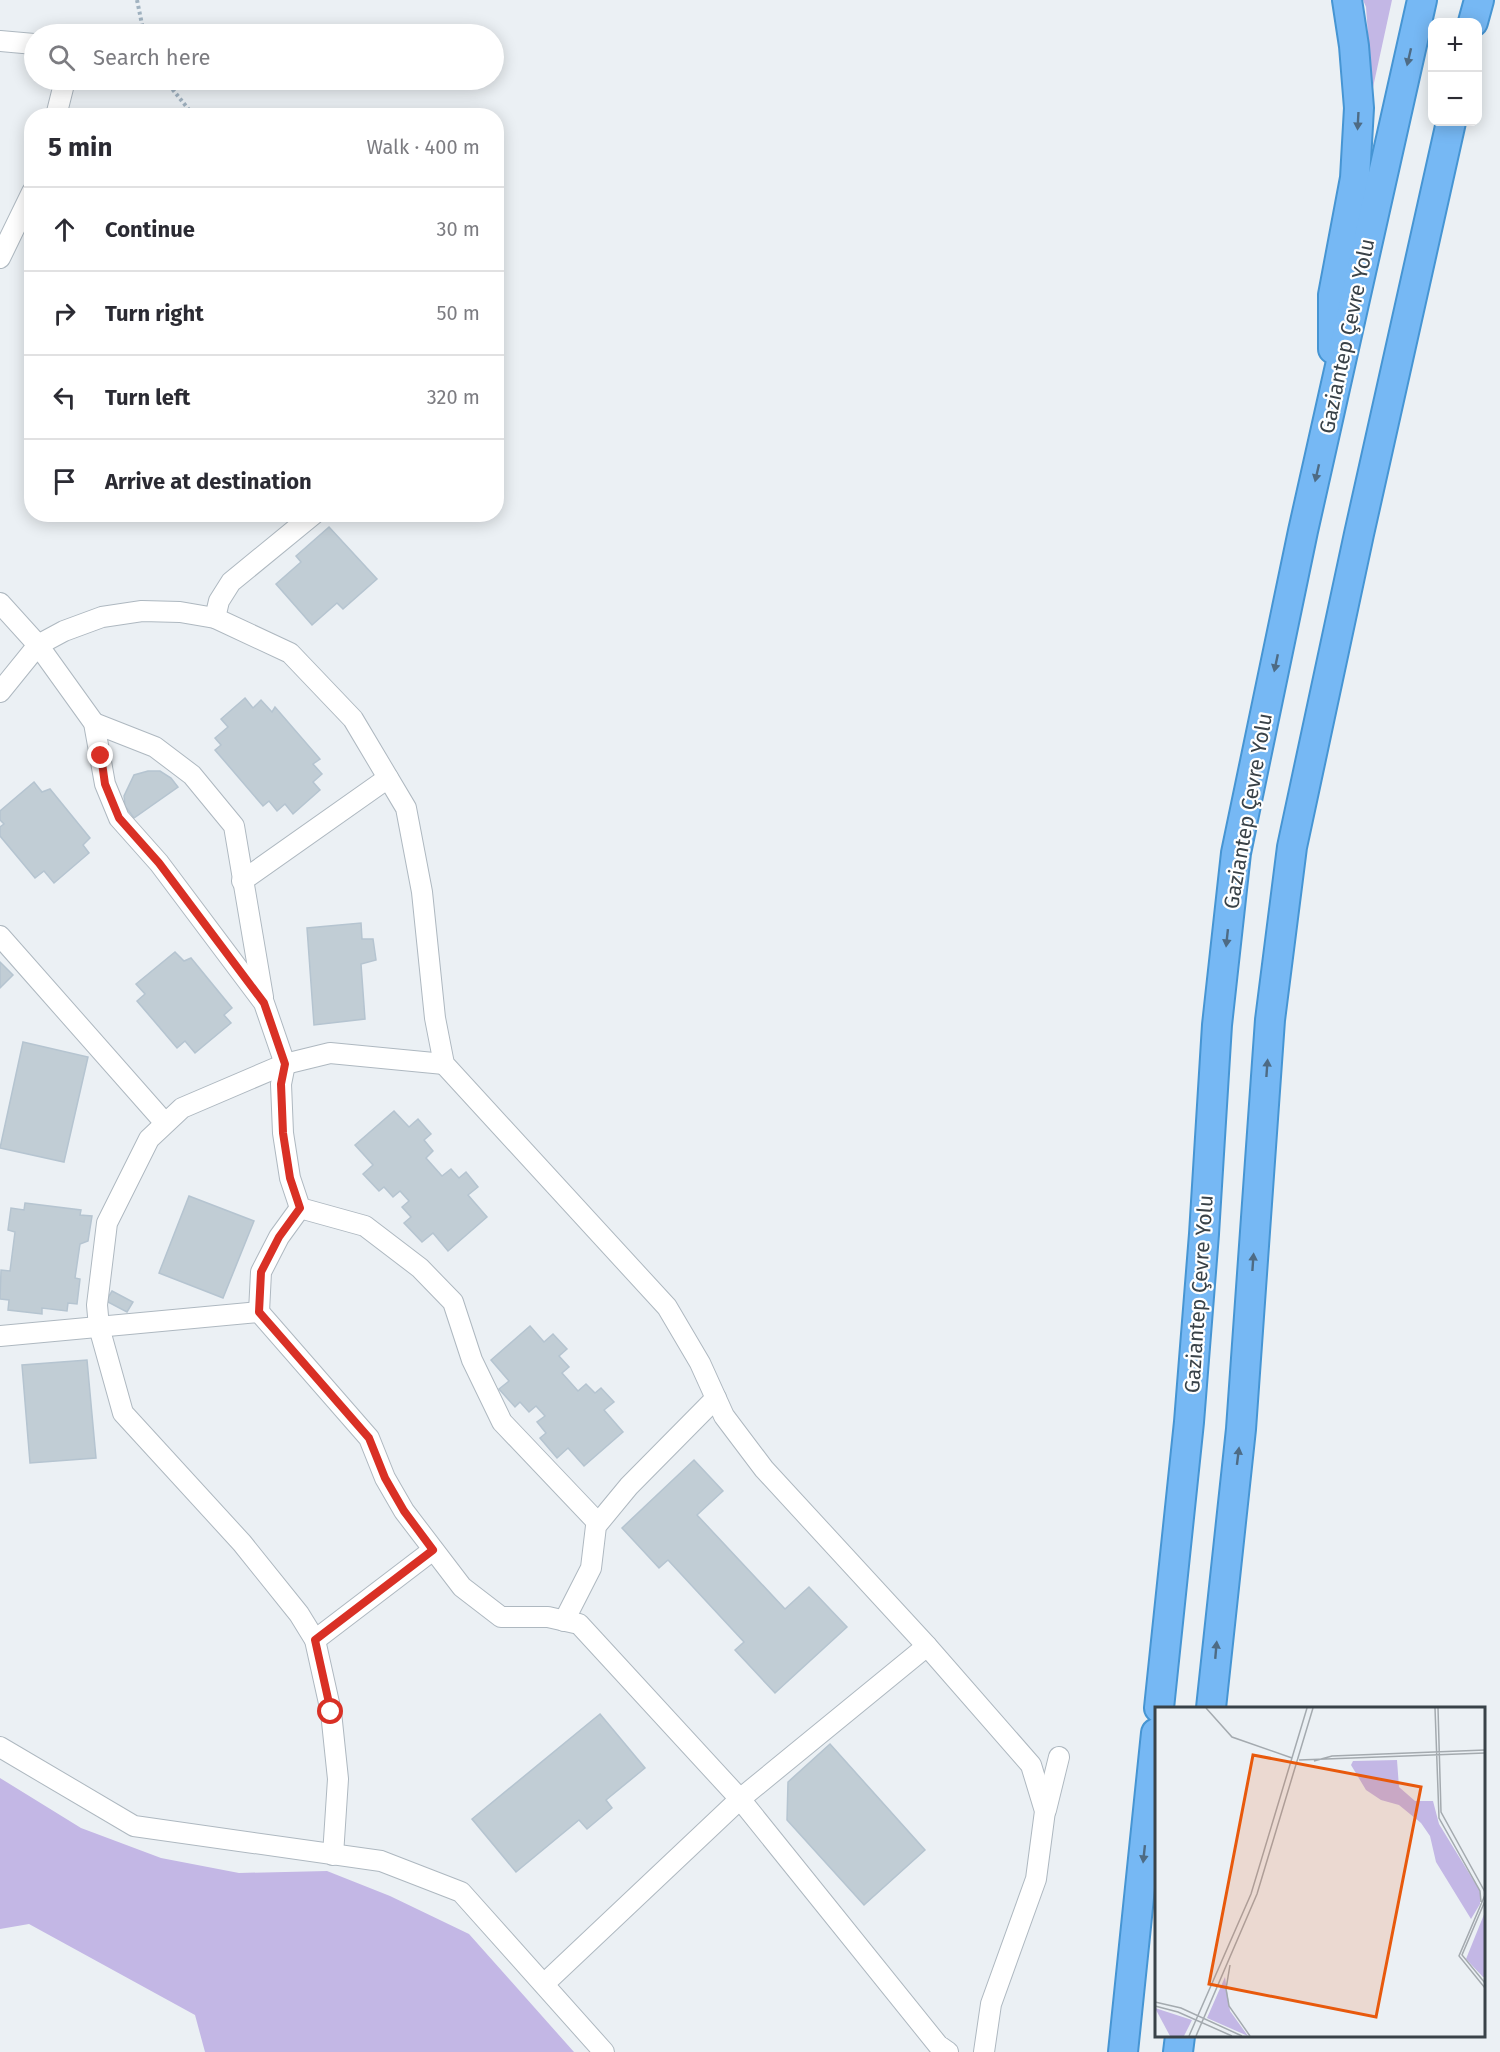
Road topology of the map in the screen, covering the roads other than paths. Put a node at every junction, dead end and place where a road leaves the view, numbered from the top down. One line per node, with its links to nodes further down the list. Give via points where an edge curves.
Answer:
1 (1347, 0): 12 (highway, one-way to 12, via 1359,108 1355,178 1333,295)
2 (1422, 0): 12 (highway, Gaziantep Çevre Yolu, one-way to 12)
3 (1479, 0): 4 (highway)
4 (1474, 18)
5 (0, 41): 6 (street)
6 (24, 43)
7 (62, 90): 8 (street)
8 (58, 108)
9 (1450, 126): 37 (highway, one-way to 9, via 1241,1429 1270,1020 1292,847)
10 (24, 208): 11 (street)
11 (0, 258)
12 (1333, 404): 36 (highway, Gaziantep Çevre Yolu, one-way to 36, via 1236,854 1217,1025 1190,1422)
13 (304, 522): 15 (street, via 231,582)
14 (0, 603): 16 (street)
15 (215, 618): 16 (street, via 180,612 132,613 102,618); 19 (street, via 290,653 353,719)
16 (38, 645): 17 (street); 18 (street)
17 (0, 692)
18 (94, 723): 20 (street, via 155,747 192,775 234,826); 22 (street, via 105,784 119,818 159,863)
19 (388, 778): 20 (street); 24 (street, via 408,818 422,892 435,1018)
20 (242, 881): 22 (street)
21 (0, 936): 25 (street)
22 (264, 1003): 23 (street)
23 (285, 1064): 24 (street, via 330,1053); 25 (street, via 182,1108); 26 (street, via 281,1084 283,1133 290,1178)
24 (444, 1064): 30 (street, via 667,1307)
25 (165, 1123): 28 (street, via 149,1139 107,1223 97,1305)
26 (300, 1208): 27 (street, via 261,1272); 31 (street, via 365,1226 420,1268 453,1302 472,1360 502,1422)
27 (259, 1312): 28 (street); 32 (street, via 369,1438 385,1478)
28 (99, 1327): 29 (street); 34 (street, via 123,1413 242,1543)
29 (0, 1336)
30 (716, 1398): 31 (street); 35 (street, via 724,1416 764,1469)
31 (598, 1523): 33 (street, via 591,1568)
32 (433, 1550): 33 (street, via 462,1587 501,1617); 34 (street)
33 (564, 1621): 41 (street, via 579,1624)
34 (315, 1640): 43 (street, via 331,1712 338,1779)
35 (927, 1646): 41 (street); 42 (street, via 1031,1765)
36 (1159, 1707)
37 (1210, 1707)
38 (1155, 1744): 49 (highway, one-way to 49)
39 (0, 1747): 43 (street, via 134,1826)
40 (1059, 1757): 42 (street)
41 (740, 1799): 44 (street); 47 (street, via 938,2045)
42 (1045, 1811): 48 (street, via 1036,1880 991,2004)
43 (333, 1855): 44 (street, via 381,1861 461,1892)
44 (544, 1984): 46 (street)
45 (1180, 2037): 50 (highway)
46 (604, 2052)
47 (948, 2052)
48 (984, 2052)
49 (1123, 2052)
50 (1178, 2052)

